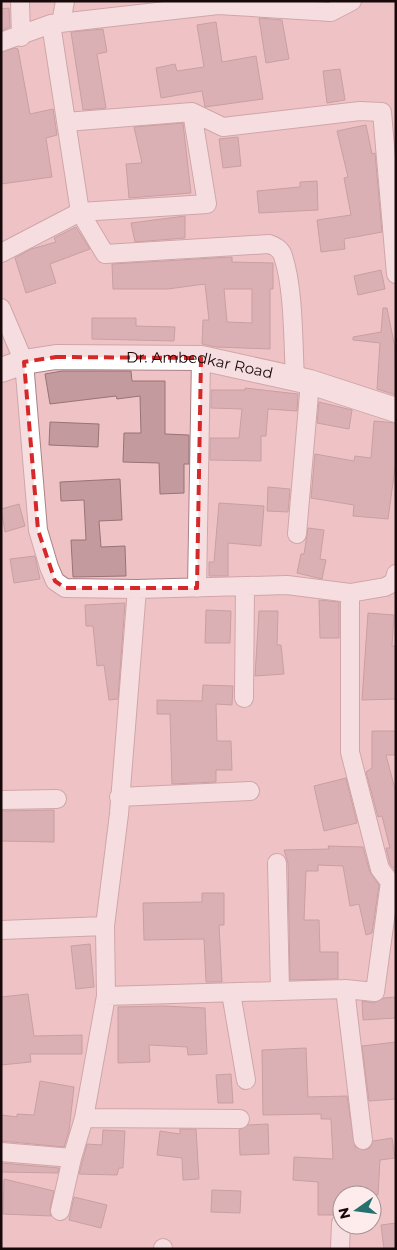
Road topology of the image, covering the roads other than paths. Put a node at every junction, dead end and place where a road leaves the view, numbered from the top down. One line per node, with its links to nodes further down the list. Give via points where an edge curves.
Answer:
1 (20, 1): 5 (street)
2 (65, 1): 4 (street)
3 (352, 1): 4 (street, via 331,12 218,5)
4 (56, 24): 5 (street); 8 (street)
5 (21, 37): 6 (street)
6 (1, 42)
7 (192, 112): 8 (street); 9 (street, via 223,127 360,111 382,112); 10 (street, via 208,204)
8 (66, 122): 10 (street)
9 (390, 136): 12 (street)
10 (80, 212): 11 (street); 17 (street, via 105,254 269,244 278,248 283,254)
11 (1, 253)
12 (396, 274)
13 (1, 308): 15 (street)
14 (201, 358): 15 (street, Dr. Ambedkar Road, via 56,357); 17 (street, Dr. Ambedkar Road); 22 (street)
15 (24, 362): 16 (street, Dr. Ambedkar Road); 23 (street, via 38,530 55,581 65,588)
16 (1, 370)
17 (302, 381): 18 (street, Dr. Ambedkar Road); 19 (street)
18 (396, 410)
19 (297, 534)
20 (396, 574): 24 (street, via 394,582 385,587)
21 (245, 586): 22 (street); 24 (street, via 287,585); 25 (street)
22 (197, 588): 23 (street)
23 (137, 589): 27 (street)
24 (350, 593): 31 (street, via 350,752 380,869)
25 (244, 698)
26 (250, 791): 27 (street)
27 (119, 797): 32 (street)
28 (57, 799): 29 (street)
29 (1, 800)
30 (277, 863): 35 (street)
31 (393, 882): 34 (street, via 375,992)
32 (106, 926): 33 (street); 37 (street)
33 (1, 930)
34 (345, 990): 35 (street); 41 (street)
35 (280, 991): 36 (street)
36 (231, 993): 37 (street); 38 (street)
37 (106, 996): 39 (street)
38 (246, 1080)
39 (84, 1118): 40 (street); 43 (street)
40 (240, 1119)
41 (363, 1140)
42 (1, 1152): 43 (street)
43 (72, 1158): 44 (street)
44 (60, 1211)
45 (341, 1235): 46 (street)
46 (340, 1249)

